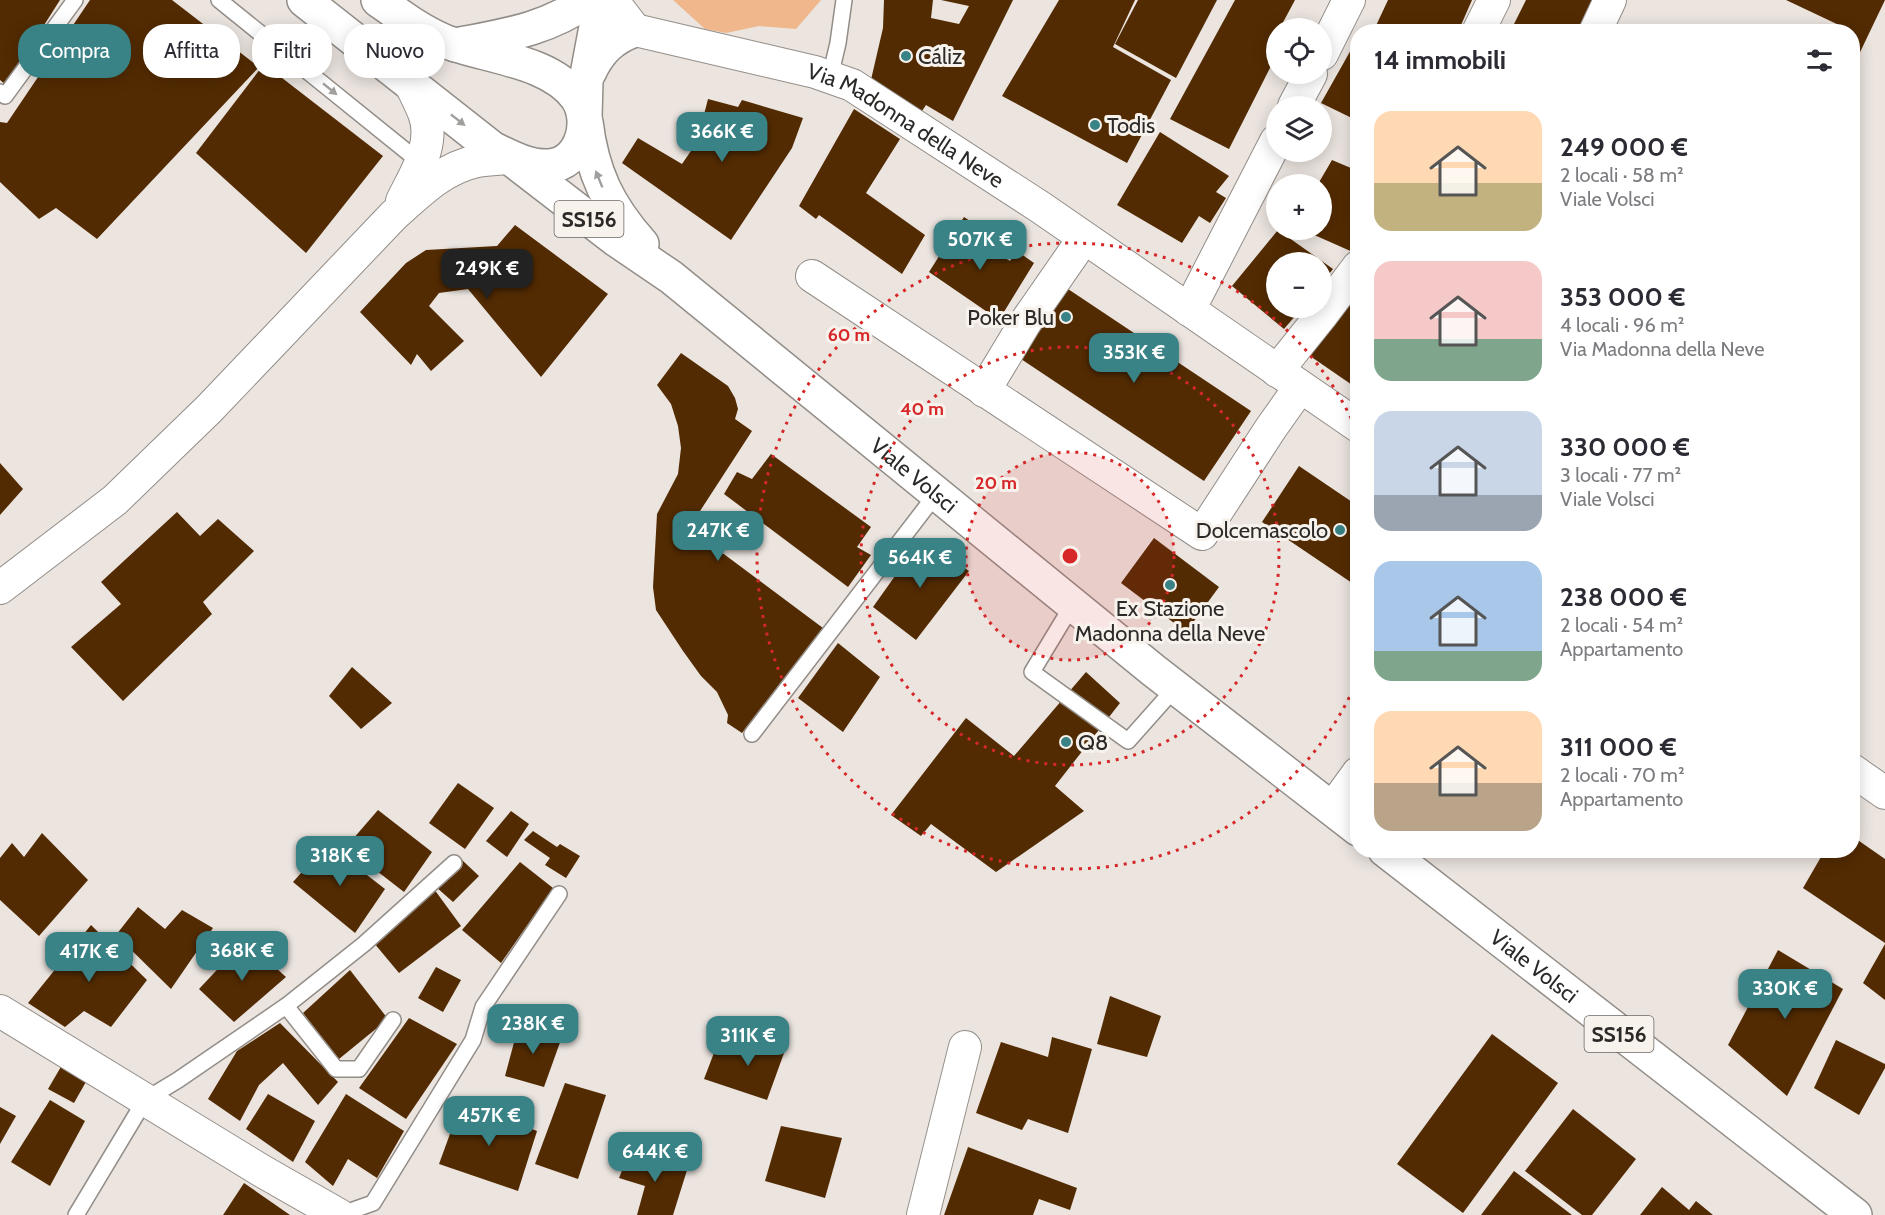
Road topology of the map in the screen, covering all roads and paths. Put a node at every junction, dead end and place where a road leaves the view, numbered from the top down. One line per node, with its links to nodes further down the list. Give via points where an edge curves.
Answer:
1 (75, 0): 20 (lane, via 5,96)
2 (219, 0): 24 (lane, one-way to 24)
3 (304, 0): 19 (main road)
4 (378, 0): 16 (main road, via 408,22)
5 (589, 0): 16 (main road, via 542,26)
6 (601, 0): 18 (main road)
7 (612, 0): 14 (street)
8 (844, 0): 17 (lane)
9 (1349, 0): 15 (street)
10 (1494, 0): 12 (street)
11 (1610, 0): 13 (street)
12 (1482, 24)
13 (1599, 24)
14 (635, 30): 17 (street, Via Madonna della Neve); 18 (main road, via 622,35 597,56)
15 (1332, 34)
16 (456, 45): 21 (main road, via 548,74 566,86)
17 (830, 77): 26 (street, Via Madonna della Neve, via 852,85)
18 (586, 80): 21 (main road)
19 (410, 83): 22 (main road, one-way to 22); 24 (street, via 425,115 428,136)
20 (0, 92)
21 (585, 117): 22 (main road, via 577,150 564,162 550,166); 27 (main road, SS156, one-way to 21, via 611,204 598,180)
22 (510, 158): 25 (street, via 476,162 450,171 427,185); 27 (main road, SS156, via 615,239)
23 (1266, 161): 30 (street)
24 (421, 163): 25 (street)
25 (394, 215): 35 (street, via 209,409 115,500)
26 (1084, 238): 30 (street, Via Madonna della Neve); 32 (street)
27 (671, 276): 34 (main road, Viale Volsci / SS156)
28 (812, 276): 32 (street)
29 (1350, 278): 31 (street, via 1321,316)
30 (1190, 310): 31 (street, Via Madonna della Neve)
31 (1289, 379): 32 (street, via 1271,428 1202,534); 33 (street, Via Madonna della Neve)
32 (984, 391)
33 (1350, 421)
34 (937, 494): 36 (main road, Viale Volsci / SS156); 38 (lane)
35 (0, 588)
36 (1073, 604): 37 (main road, Viale Volsci / SS156); 37 (lane, via 1032,672 1128,741)
37 (1176, 687): 40 (main road, Viale Volsci / SS156)
38 (752, 734)
39 (1350, 801): 40 (street)
40 (1345, 819)
41 (1395, 858): 52 (main road, Viale Volsci / SS156)
42 (453, 863): 44 (lane, via 364,944)
43 (559, 894): 50 (lane, via 483,1007 473,1040 373,1203)
44 (286, 1006): 46 (lane, via 336,1069 359,1069); 48 (lane)
45 (0, 1011): 48 (street)
46 (393, 1020)
47 (965, 1047): 51 (street)
48 (145, 1100): 49 (lane); 50 (street)
49 (76, 1215)
50 (339, 1215)
51 (923, 1215)
52 (1855, 1215)

